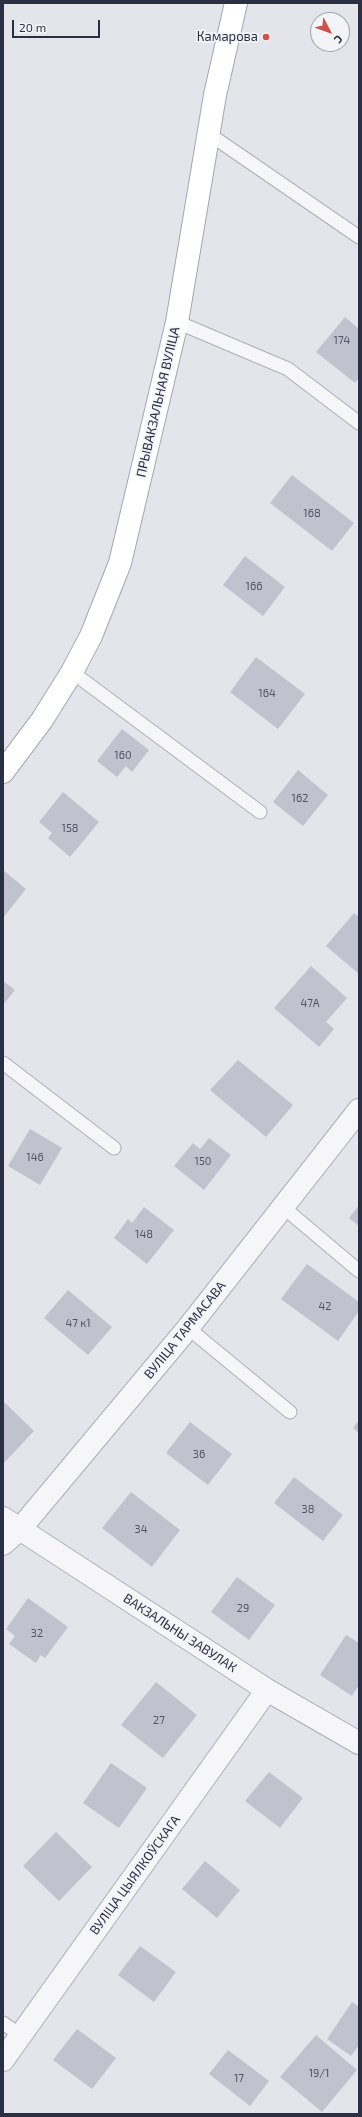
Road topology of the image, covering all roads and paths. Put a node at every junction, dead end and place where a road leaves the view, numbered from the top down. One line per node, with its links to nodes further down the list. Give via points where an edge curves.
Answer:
1 (236, 3): 2 (main road, ПРЫВАКЗАЛЬНАЯ ВУЛІЦА)
2 (209, 134): 3 (lane); 4 (main road, ПРЫВАКЗАЛЬНАЯ ВУЛІЦА)
3 (359, 237)
4 (177, 322): 5 (lane, via 288,369); 6 (main road, ПРЫВАКЗАЛЬНАЯ ВУЛІЦА, via 120,563 91,636)
5 (359, 423)
6 (72, 672): 7 (main road, ПРЫВАКЗАЛЬНАЯ ВУЛІЦА, via 42,720); 8 (lane)
7 (3, 772)
8 (260, 812)
9 (3, 1063): 11 (lane)
10 (359, 1110): 12 (street, ВУЛІЦА ТАРМАСАВА)
11 (114, 1148)
12 (283, 1207): 13 (lane); 14 (street, ВУЛІЦА ТАРМАСАВА)
13 (359, 1271)
14 (188, 1328): 15 (lane); 16 (street, ВУЛІЦА ТАРМАСАВА)
15 (290, 1412)
16 (12, 1524): 17 (street, ВУЛІЦА ТАРМАСАВА); 18 (street, ВАКЗАЛЬНЫ ЗАВУЛАК)
17 (3, 1544)
18 (267, 1690): 19 (street, ВАКЗАЛЬНЫ ЗАВУЛАК); 20 (street, ВУЛІЦА ЦЫЯЛКОЎСКАГА)
19 (359, 1743)
20 (11, 2029): 21 (street, ВУЛІЦА ЦЫЯЛКОЎСКАГА)
21 (3, 2060)

